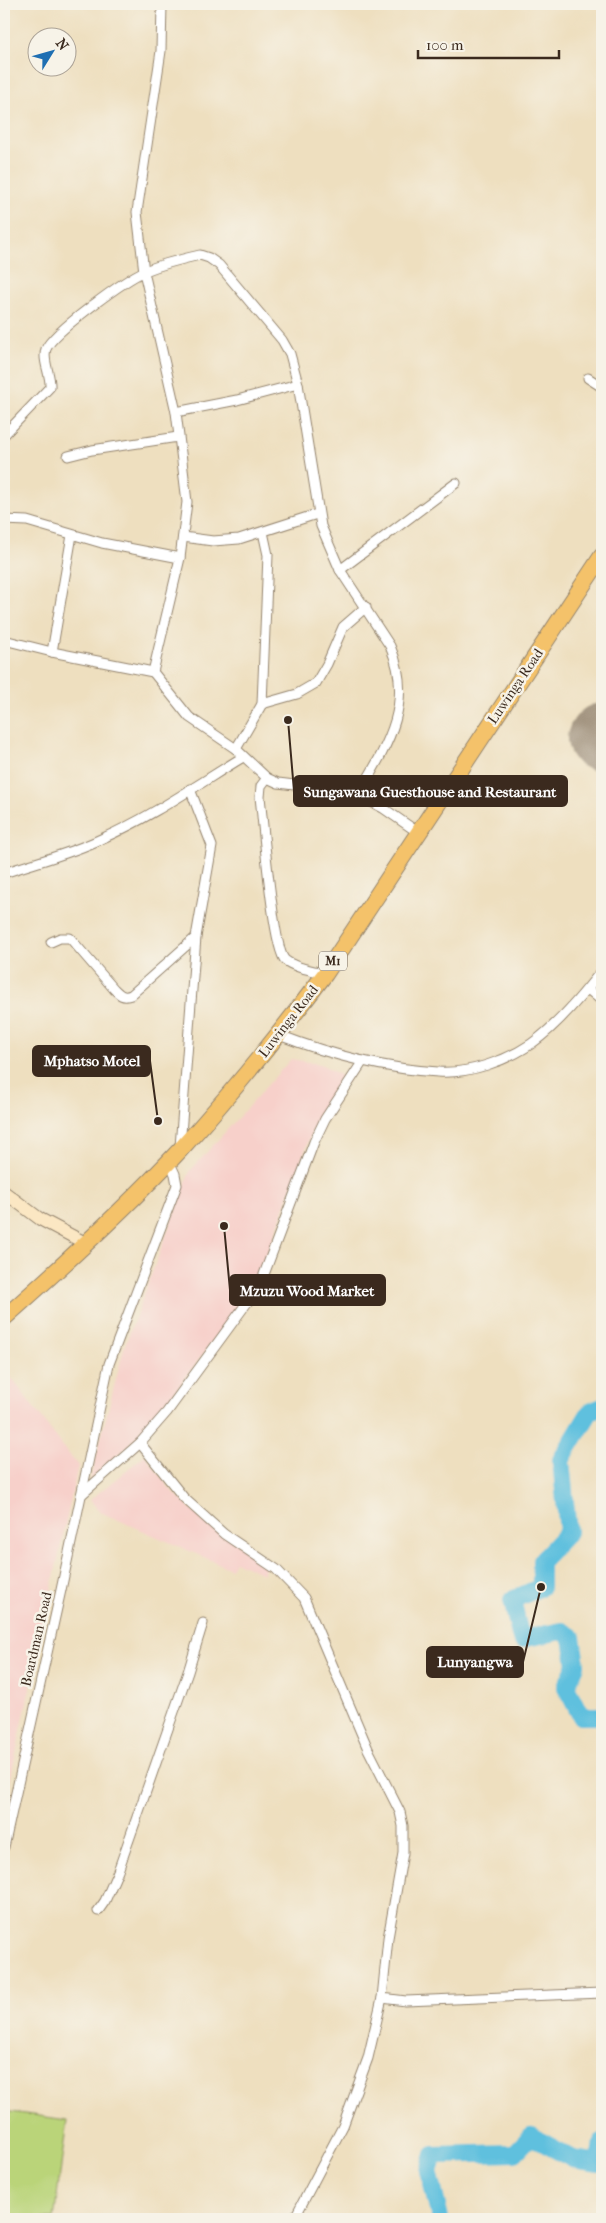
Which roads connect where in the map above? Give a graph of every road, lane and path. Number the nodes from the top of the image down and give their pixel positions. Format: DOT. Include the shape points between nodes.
graph roads {
  1 [pos="162,4"];
  2 [pos="144,272"];
  3 [pos="588,378"];
  4 [pos="298,384"];
  5 [pos="602,387"];
  6 [pos="176,412"];
  7 [pos="4,435"];
  8 [pos="178,438"];
  9 [pos="68,456"];
  10 [pos="456,483"];
  11 [pos="318,514"];
  12 [pos="4,520"];
  13 [pos="263,532"];
  14 [pos="72,535"];
  15 [pos="183,537"];
  16 [pos="602,556"];
  17 [pos="180,558"];
  18 [pos="340,570"];
  19 [pos="366,607"];
  20 [pos="4,640"];
  21 [pos="52,652"];
  22 [pos="153,672"];
  23 [pos="262,704"];
  24 [pos="236,749"];
  25 [pos="243,757"];
  26 [pos="267,778"];
  27 [pos="190,789"];
  28 [pos="358,795"];
  29 [pos="420,833"];
  30 [pos="4,873"];
  31 [pos="196,937"];
  32 [pos="51,942"];
  33 [pos="602,970"];
  34 [pos="325,974"];
  35 [pos="588,989"];
  36 [pos="602,1002"];
  37 [pos="279,1035"];
  38 [pos="363,1061"];
  39 [pos="175,1155"];
  40 [pos="4,1192"];
  41 [pos="87,1244"];
  42 [pos="4,1318"];
  43 [pos="140,1443"];
  44 [pos="81,1495"];
  45 [pos="203,1623"];
  46 [pos="4,1847"];
  47 [pos="98,1911"];
  48 [pos="602,1993"];
  49 [pos="382,1998"];
  50 [pos="294,2219"];
  1 -- 2 [label="street" via="162,50 137,212"];
  2 -- 4 [label="street" via="200,255 220,265 282,340 290,354"];
  2 -- 6 [label="street"];
  2 -- 7 [label="street" via="52,339 45,353 50,387"];
  3 -- 5 [label="street"];
  4 -- 6 [label="street"];
  4 -- 11 [label="street"];
  6 -- 8 [label="street"];
  8 -- 9 [label="street"];
  8 -- 15 [label="street" via="187,502"];
  10 -- 18 [label="street"];
  11 -- 13 [label="street"];
  11 -- 18 [label="street"];
  12 -- 14 [label="street" via="27,521"];
  13 -- 15 [label="street" via="230,540"];
  13 -- 23 [label="street" via="268,555"];
  14 -- 17 [label="street" via="102,544"];
  14 -- 21 [label="street"];
  15 -- 17 [label="street"];
  16 -- 29 [label="highway, Luwinga Road / M1"];
  17 -- 22 [label="street"];
  18 -- 19 [label="street"];
  19 -- 23 [label="street" via="343,626 316,683 297,694"];
  19 -- 28 [label="street" via="396,659 400,694 398,715 388,743"];
  20 -- 21 [label="street"];
  21 -- 22 [label="street"];
  22 -- 24 [label="street" via="189,717"];
  23 -- 24 [label="street"];
  24 -- 25 [label="street"];
  25 -- 26 [label="street"];
  25 -- 27 [label="street"];
  26 -- 28 [label="street" via="278,783"];
  26 -- 34 [label="street" via="261,786 260,797 274,923 281,952 292,964"];
  27 -- 30 [label="street" via="103,839"];
  27 -- 31 [label="street" via="212,846"];
  28 -- 29 [label="street"];
  29 -- 34 [label="highway, Luwinga Road / M1"];
  31 -- 32 [label="street" via="125,997 114,989 70,938"];
  31 -- 39 [label="street"];
  33 -- 35 [label="street"];
  34 -- 37 [label="highway, Luwinga Road / M1"];
  35 -- 36 [label="street"];
  35 -- 38 [label="street" via="531,1044 473,1069 439,1072"];
  37 -- 38 [label="street"];
  37 -- 39 [label="highway, Luwinga Road / M1"];
  38 -- 43 [label="street" via="314,1142 260,1284 167,1412"];
  39 -- 41 [label="highway, Luwinga Road / M1"];
  39 -- 44 [label="street, Boardman Road" via="177,1185 109,1364"];
  40 -- 41 [label="street" via="40,1219"];
  41 -- 42 [label="highway, Luwinga Road / M1"];
  43 -- 44 [label="street"];
  43 -- 49 [label="street" via="184,1498 224,1534 276,1569 304,1598 368,1749 400,1812 403,1853 388,1938"];
  44 -- 46 [label="street, Boardman Road"];
  45 -- 47 [label="street" via="118,1871 106,1901"];
  48 -- 49 [label="street" via="406,2001"];
  49 -- 50 [label="street" via="368,2058 342,2126"];
}
